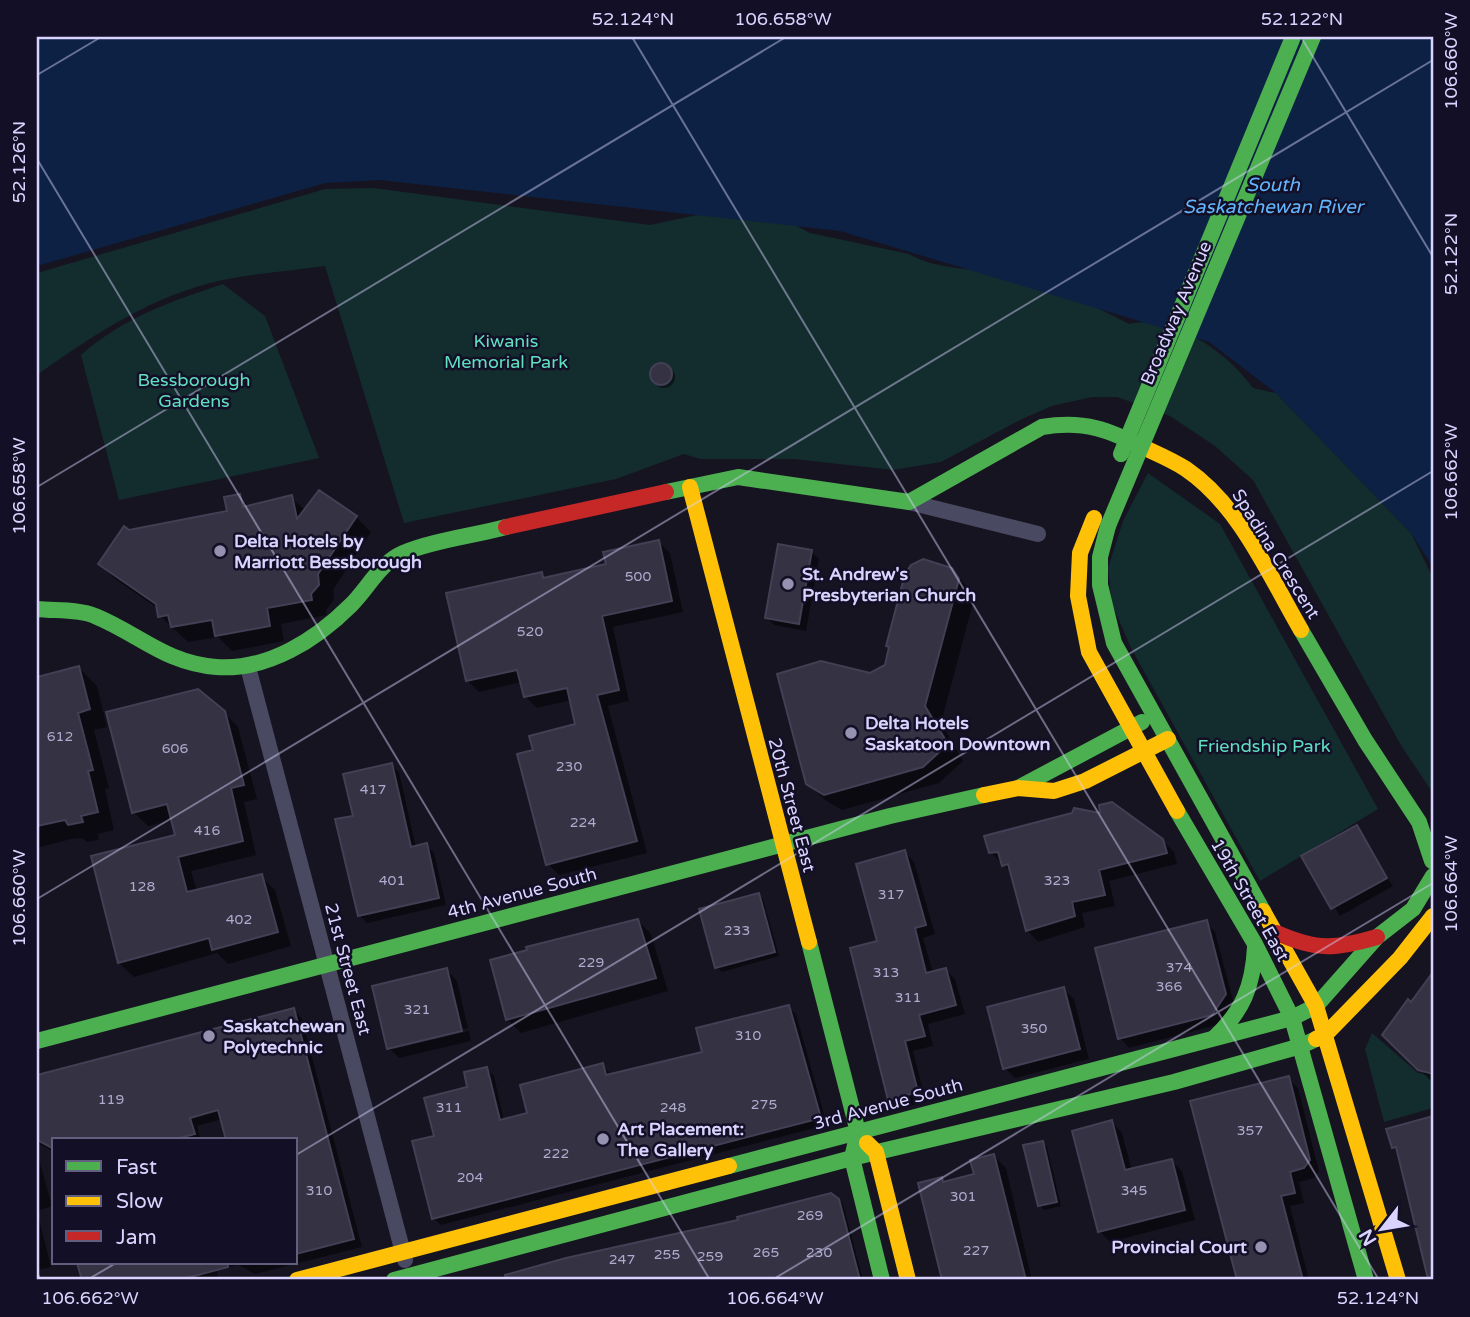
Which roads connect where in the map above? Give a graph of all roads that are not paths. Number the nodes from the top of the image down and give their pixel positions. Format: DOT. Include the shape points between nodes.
graph roads {
  1 [pos="1293,37"];
  2 [pos="1312,37"];
  3 [pos="690,487"];
  4 [pos="909,502"];
  5 [pos="1101,522"];
  6 [pos="1038,534"];
  7 [pos="1080,552"];
  8 [pos="1099,567"];
  9 [pos="37,609"];
  10 [pos="248,667"];
  11 [pos="1155,716"];
  12 [pos="1131,728"];
  13 [pos="1168,739"];
  14 [pos="1144,752"];
  15 [pos="1018,788"];
  16 [pos="1426,825"];
  17 [pos="783,844"];
  18 [pos="1433,867"];
  19 [pos="1433,916"];
  20 [pos="1277,933"];
  21 [pos="1377,937"];
  22 [pos="1255,944"];
  23 [pos="327,964"];
  24 [pos="1316,1006"];
  25 [pos="1292,1018"];
  26 [pos="1326,1034"];
  27 [pos="37,1041"];
  28 [pos="1210,1041"];
  29 [pos="1301,1046"];
  30 [pos="858,1132"];
  31 [pos="876,1153"];
  32 [pos="852,1158"];
  33 [pos="403,1252"];
  34 [pos="405,1279"];
  35 [pos="297,1280"];
  36 [pos="883,1280"];
  37 [pos="908,1280"];
  38 [pos="1366,1280"];
  39 [pos="1398,1280"];
  1 -- 5 [label="main road, Broadway Avenue, bridge"];
  2 -- 5 [label="main road, Broadway Avenue, bridge"];
  3 -- 4 [label="main road" via="738,477"];
  3 -- 10 [label="main road" via="403,553 387,563 318,634"];
  3 -- 17 [label="main road, 20th Street East"];
  4 -- 6 [label="street"];
  4 -- 16 [label="main road, Spadina Crescent" via="1052,424 1108,429 1185,468 1214,492 1248,538 1365,740"];
  5 -- 7 [label="main road, Broadway Avenue"];
  5 -- 8 [label="main road, Broadway Avenue"];
  7 -- 12 [label="main road, 19th Street East" via="1078,596 1089,652"];
  8 -- 11 [label="main road, 19th Street East" via="1105,617 1114,643"];
  9 -- 10 [label="main road" via="93,615 172,659"];
  10 -- 23 [label="street, 21st Street East"];
  11 -- 12 [label="main road, 4th Avenue South"];
  11 -- 13 [label="main road, 19th Street East"];
  12 -- 14 [label="main road, 19th Street East"];
  12 -- 15 [label="main road, 4th Avenue South"];
  13 -- 14 [label="main road, 4th Avenue South"];
  13 -- 20 [label="main road, 19th Street East"];
  14 -- 15 [label="main road, 4th Avenue South" via="1054,791"];
  14 -- 22 [label="main road, 19th Street East"];
  15 -- 17 [label="main road, 4th Avenue South"];
  16 -- 18 [label="main road, Spadina Crescent"];
  17 -- 23 [label="main road, 4th Avenue South"];
  17 -- 30 [label="main road, 20th Street East"];
  18 -- 21 [label="main road, 3rd Avenue South" via="1413,909"];
  19 -- 26 [label="main road" via="1400,958"];
  20 -- 21 [label="main road" via="1326,951"];
  20 -- 24 [label="main road, 19th Street East"];
  21 -- 24 [label="main road, 3rd Avenue South"];
  22 -- 25 [label="main road, 19th Street East"];
  22 -- 28 [label="main road" via="1246,1003 1237,1018"];
  23 -- 27 [label="main road, 4th Avenue South"];
  23 -- 33 [label="street, 21st Street East"];
  24 -- 25 [label="main road, 3rd Avenue South"];
  24 -- 26 [label="main road, 19th Street East"];
  25 -- 28 [label="main road, 3rd Avenue South"];
  25 -- 29 [label="main road, 19th Street East"];
  26 -- 29 [label="main road"];
  26 -- 39 [label="main road, 19th Street East"];
  28 -- 30 [label="main road, 3rd Avenue South"];
  29 -- 31 [label="main road" via="1174,1082"];
  29 -- 38 [label="main road, 19th Street East"];
  30 -- 31 [label="main road, 20th Street East"];
  30 -- 32 [label="main road, 20th Street East"];
  30 -- 33 [label="main road, 3rd Avenue South"];
  31 -- 32 [label="main road"];
  31 -- 37 [label="main road, 20th Street East"];
  32 -- 34 [label="main road"];
  32 -- 36 [label="main road, 20th Street East"];
  33 -- 34 [label="street, 21st Street East"];
  33 -- 35 [label="main road, 3rd Avenue South"];
}
